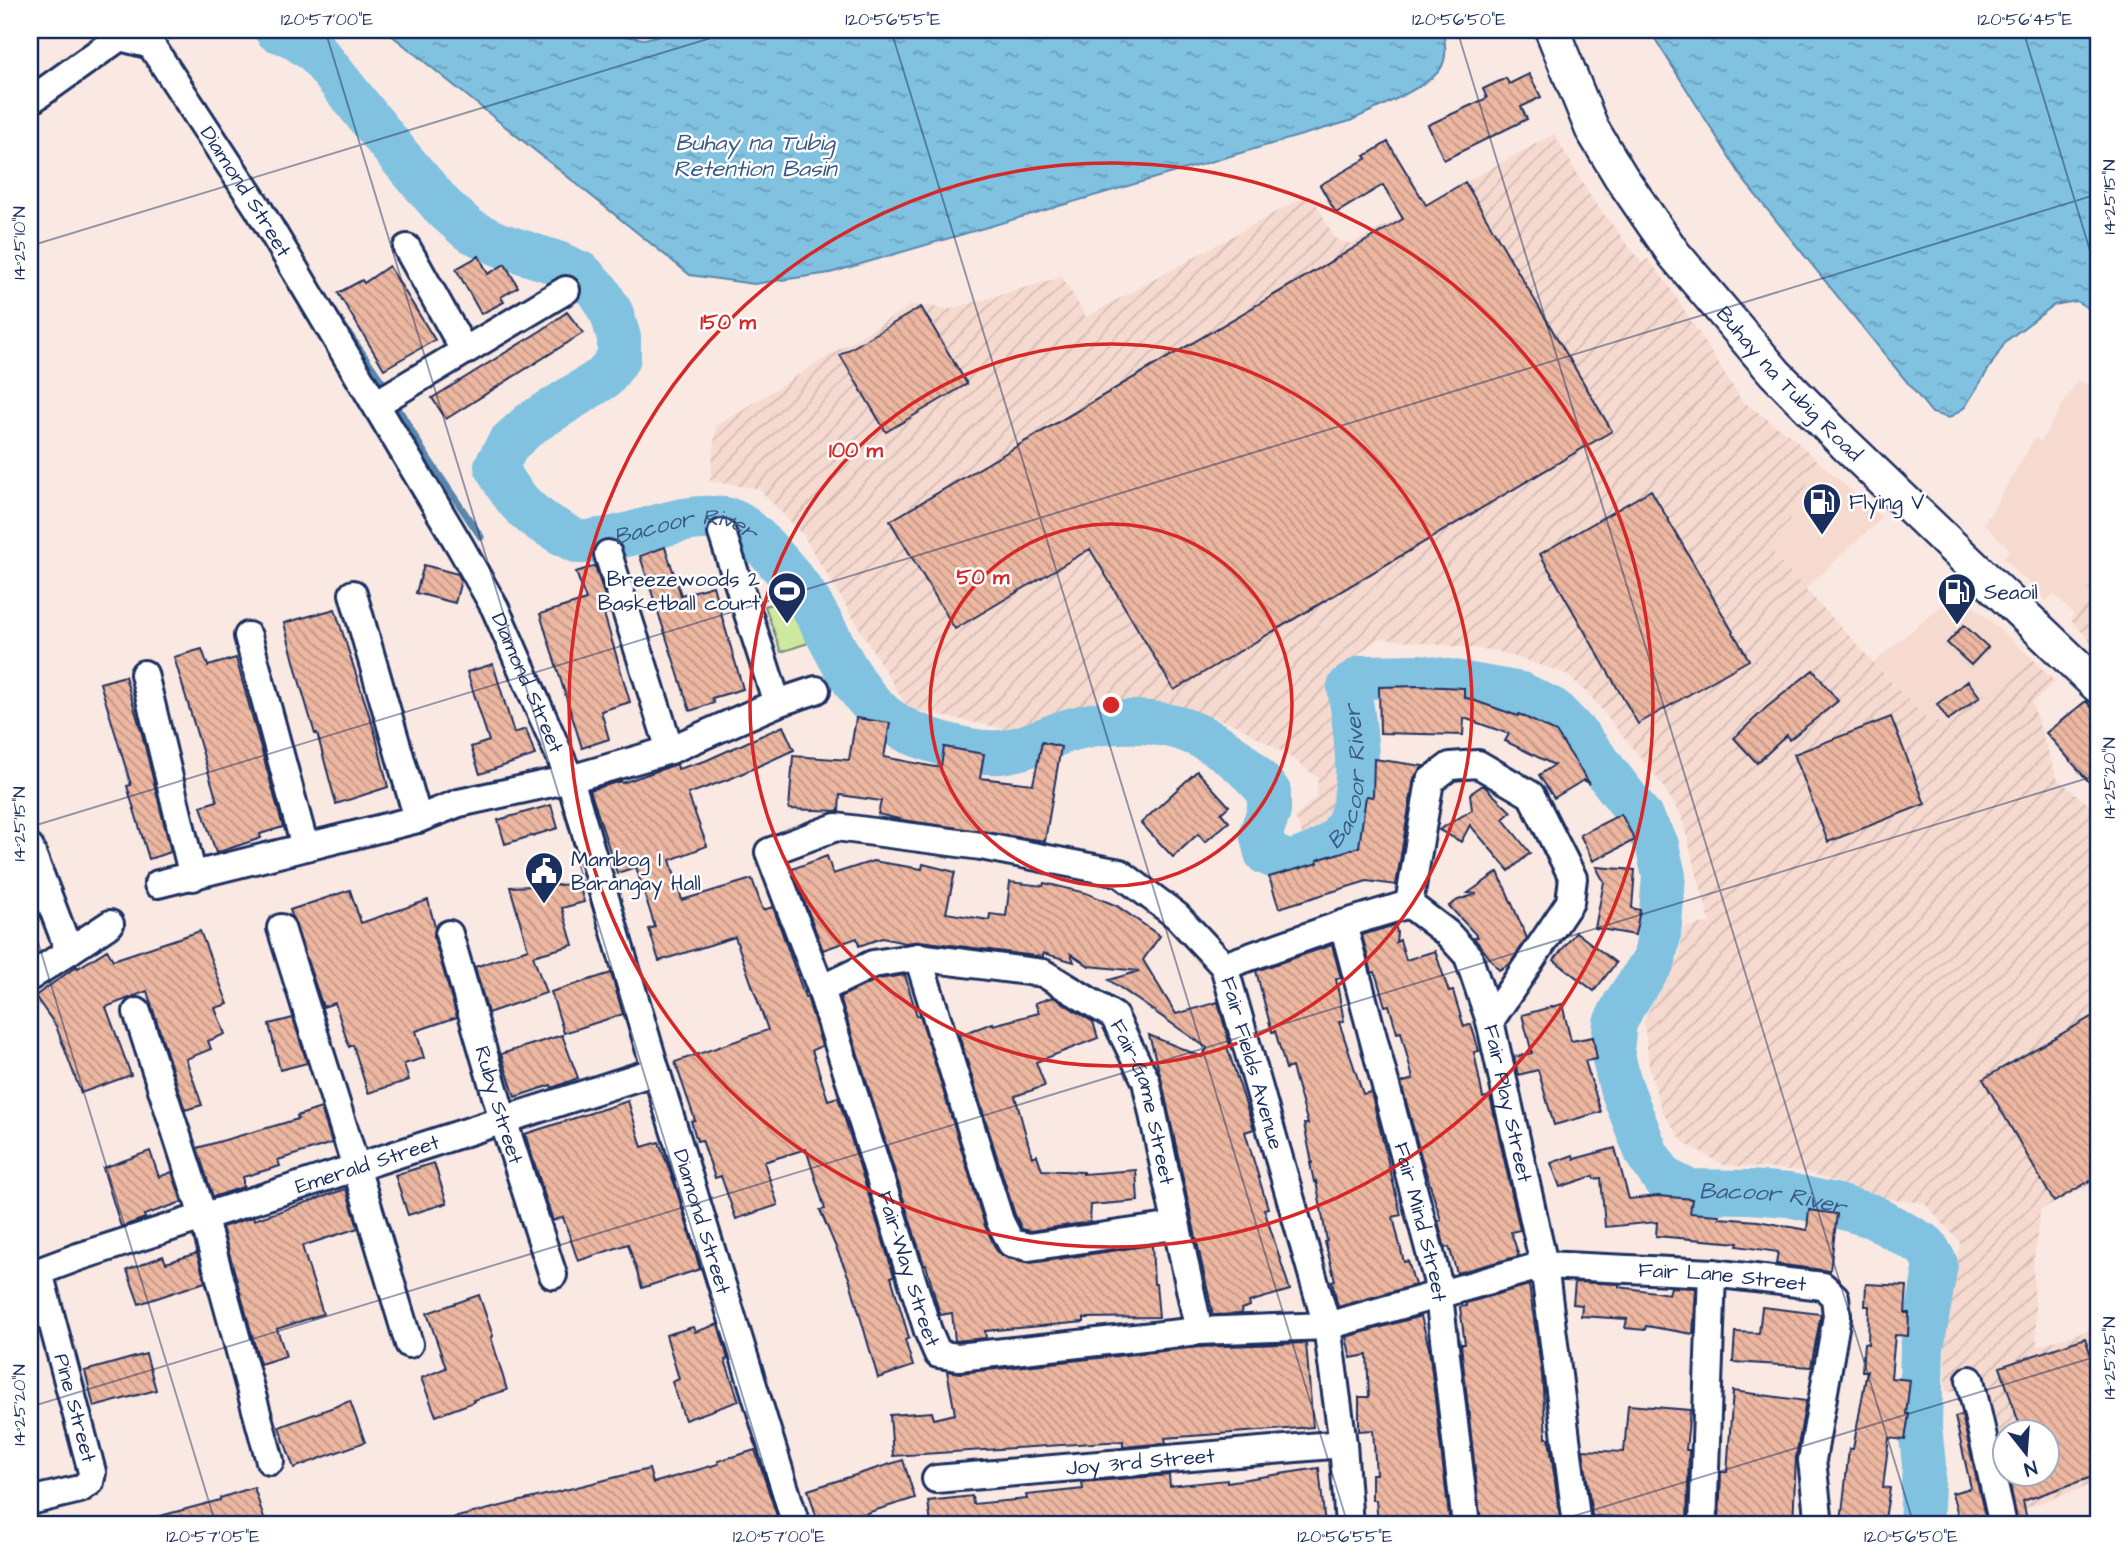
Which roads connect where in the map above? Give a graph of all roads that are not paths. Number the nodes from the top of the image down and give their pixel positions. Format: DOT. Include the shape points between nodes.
graph roads {
  1 [pos="1552,30"];
  2 [pos="30,102"];
  3 [pos="407,248"];
  4 [pos="566,290"];
  5 [pos="464,350"];
  6 [pos="376,404"];
  7 [pos="722,533"];
  8 [pos="608,554"];
  9 [pos="353,594"];
  10 [pos="248,636"];
  11 [pos="144,674"];
  12 [pos="2098,686"];
  13 [pos="816,690"];
  14 [pos="777,703"];
  15 [pos="670,750"];
  16 [pos="570,779"];
  17 [pos="418,818"];
  18 [pos="305,847"];
  19 [pos="30,848"];
  20 [pos="769,852"];
  21 [pos="193,877"];
  22 [pos="158,884"];
  23 [pos="1409,904"];
  24 [pos="110,924"];
  25 [pos="1343,924"];
  26 [pos="281,928"];
  27 [pos="449,934"];
  28 [pos="69,951"];
  29 [pos="918,957"];
  30 [pos="1224,966"];
  31 [pos="30,977"];
  32 [pos="821,989"];
  33 [pos="137,1012"];
  34 [pos="1490,1021"];
  35 [pos="656,1071"];
  36 [pos="503,1120"];
  37 [pos="356,1167"];
  38 [pos="203,1216"];
  39 [pos="1175,1226"];
  40 [pos="1544,1265"];
  41 [pos="34,1273"];
  42 [pos="1712,1273"];
  43 [pos="553,1275"];
  44 [pos="1440,1293"];
  45 [pos="1327,1326"];
  46 [pos="1199,1331"];
  47 [pos="409,1344"];
  48 [pos="1970,1380"];
  49 [pos="1343,1444"];
  50 [pos="270,1461"];
  51 [pos="936,1479"];
  52 [pos="30,1501"];
  53 [pos="796,1525"];
  54 [pos="1349,1525"];
  55 [pos="1466,1525"];
  56 [pos="1577,1525"];
  57 [pos="1703,1525"];
  58 [pos="1819,1525"];
  59 [pos="2003,1525"];
  1 -- 12 [label="main road, Buhay na Tubig Road" via="1592,129 1674,254 1775,373"];
  2 -- 6 [label="street, Diamond Street" via="120,37 150,45 258,208"];
  3 -- 5 [label="street"];
  4 -- 5 [label="street"];
  5 -- 6 [label="street"];
  6 -- 16 [label="street, Diamond Street" via="495,608"];
  7 -- 14 [label="street"];
  8 -- 15 [label="street"];
  9 -- 17 [label="street"];
  10 -- 18 [label="street"];
  11 -- 21 [label="street"];
  13 -- 14 [label="street"];
  14 -- 15 [label="street"];
  15 -- 16 [label="street"];
  16 -- 17 [label="street" via="459,803"];
  16 -- 35 [label="street, Diamond Street"];
  17 -- 18 [label="street"];
  18 -- 21 [label="street"];
  19 -- 28 [label="street"];
  20 -- 30 [label="street, Fair Fields Avenue" via="836,827 981,846 1120,873 1177,916"];
  20 -- 32 [label="street, Fair-Way Street"];
  21 -- 22 [label="street"];
  23 -- 25 [label="street"];
  23 -- 34 [label="street, Fair Play Street" via="1468,956"];
  23 -- 34 [label="street" via="1430,782 1450,766 1478,764 1531,794 1573,878 1570,902"];
  24 -- 28 [label="street"];
  25 -- 30 [label="street"];
  25 -- 44 [label="street, Fair Mind Street"];
  26 -- 37 [label="street"];
  27 -- 36 [label="street, Ruby Street"];
  28 -- 31 [label="street"];
  29 -- 32 [label="street, Fair-Game Street" via="873,964"];
  29 -- 39 [label="street, Fair-Game Street" via="1043,973 1114,1016 1146,1082"];
  29 -- 39 [label="street" via="1000,1221 1011,1243 1029,1247"];
  30 -- 45 [label="street, Fair Fields Avenue"];
  32 -- 46 [label="street, Fair-Way Street" via="938,1354 958,1357"];
  33 -- 38 [label="street"];
  34 -- 40 [label="street, Fair Play Street"];
  35 -- 36 [label="street, Emerald Street"];
  35 -- 53 [label="street, Diamond Street"];
  36 -- 37 [label="street, Emerald Street"];
  36 -- 43 [label="street, Ruby Street"];
  37 -- 38 [label="street, Emerald Street"];
  37 -- 47 [label="street"];
  38 -- 41 [label="street, Emerald Street"];
  38 -- 50 [label="street"];
  39 -- 46 [label="street, Fair-Game Street"];
  40 -- 42 [label="street, Fair Lane Street"];
  40 -- 44 [label="street, Fair Lane Street"];
  40 -- 56 [label="street, Fair Play Street"];
  41 -- 52 [label="street, Pine Street" via="92,1472 90,1482 80,1489"];
  42 -- 57 [label="street"];
  42 -- 58 [label="street, Fair Lane Street" via="1823,1286 1835,1297 1837,1316 1812,1460"];
  44 -- 45 [label="street, Fair-Way Street"];
  44 -- 55 [label="street, Fair Mind Street"];
  45 -- 46 [label="street, Fair-Way Street"];
  45 -- 49 [label="street, Fair Fields Avenue"];
  48 -- 59 [label="street"];
  49 -- 51 [label="street, Joy 3rd Street"];
  49 -- 54 [label="street, Fair Fields Avenue"];
}
